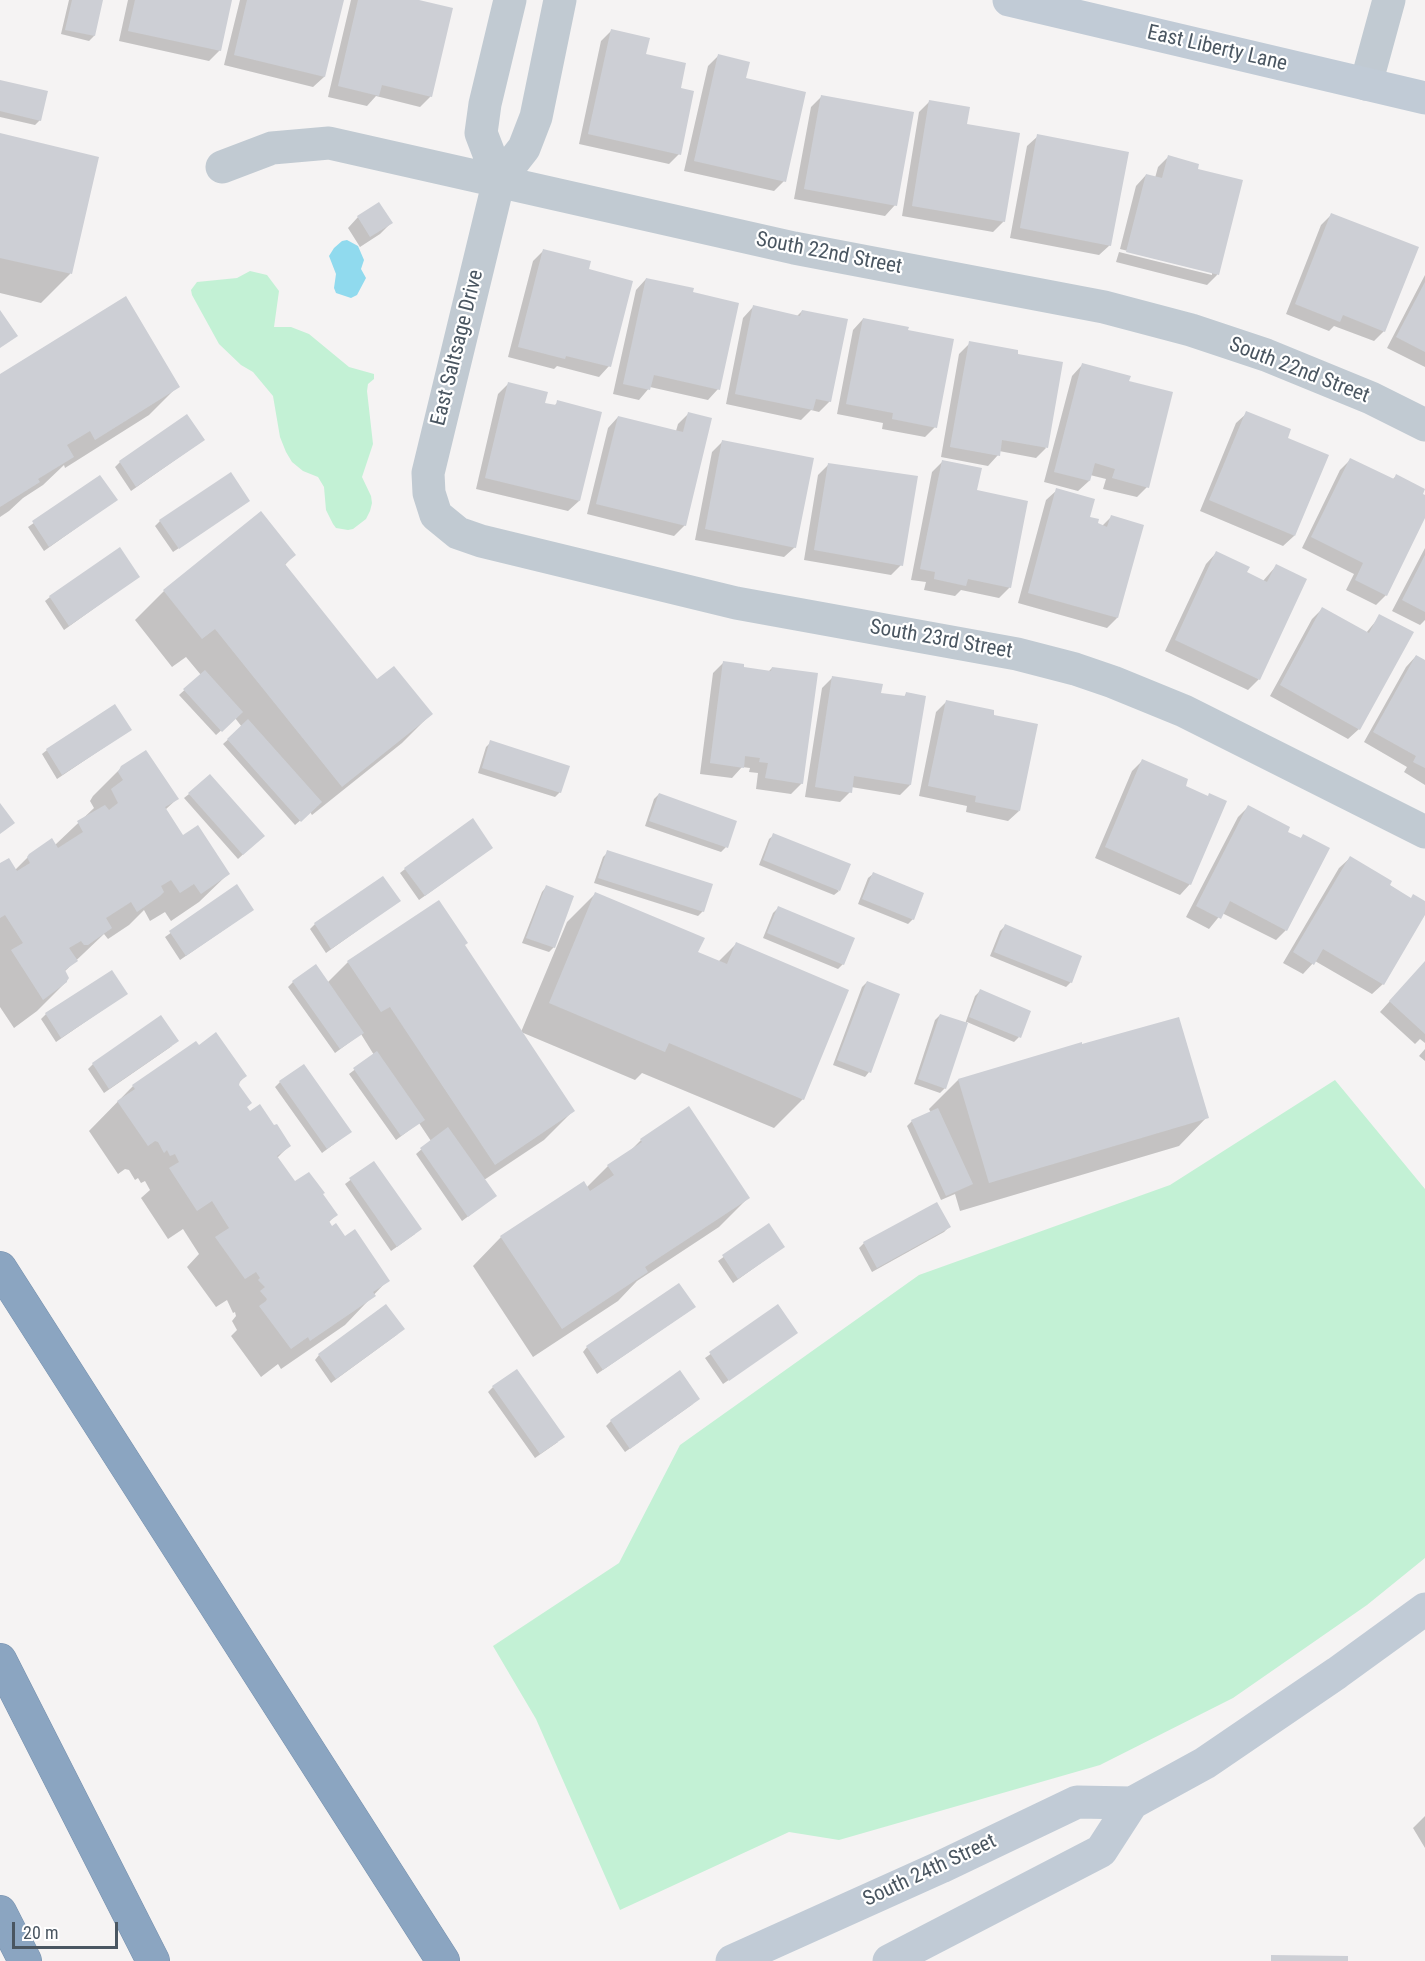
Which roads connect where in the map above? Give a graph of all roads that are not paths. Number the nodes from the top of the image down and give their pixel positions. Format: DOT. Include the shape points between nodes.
graph roads {
  1 [pos="510,0"];
  2 [pos="560,0"];
  3 [pos="1009,0"];
  4 [pos="1388,4"];
  5 [pos="497,57"];
  6 [pos="547,68"];
  7 [pos="1366,84"];
  8 [pos="1425,98"];
  9 [pos="222,167"];
  10 [pos="500,180"];
  11 [pos="1425,425"];
  12 [pos="436,516"];
  13 [pos="1425,831"];
  14 [pos="0,1268"];
  15 [pos="1425,1609"];
  16 [pos="0,1660"];
  17 [pos="1132,1803"];
  18 [pos="0,1912"];
  19 [pos="25,1961"];
  20 [pos="153,1961"];
  21 [pos="443,1961"];
  22 [pos="732,1961"];
  23 [pos="889,1961"];
  1 -- 5 [label="street"];
  2 -- 6 [label="street, East Saltsage Drive"];
  3 -- 7 [label="street, East Liberty Lane"];
  4 -- 7 [label="street"];
  5 -- 6 [label="street"];
  5 -- 10 [label="street" via="481,133"];
  6 -- 10 [label="street, East Saltsage Drive" via="524,148"];
  7 -- 8 [label="street, East Liberty Lane"];
  9 -- 10 [label="street, South 22nd Street" via="272,148 329,142"];
  10 -- 11 [label="street, South 22nd Street" via="794,249 1104,307 1191,330 1266,355"];
  10 -- 12 [label="street, East Saltsage Drive" via="428,474"];
  12 -- 13 [label="street, South 23rd Street" via="458,533 481,540 736,603 1017,654 1075,669 1184,711"];
  14 -- 21 [label="highway"];
  15 -- 17 [label="street, South 24th Street" via="1206,1763"];
  16 -- 20 [label="highway"];
  17 -- 22 [label="street, South 24th Street" via="1077,1802"];
  17 -- 23 [label="street, South 24th Street" via="1101,1851"];
  18 -- 19 [label="highway"];
}
